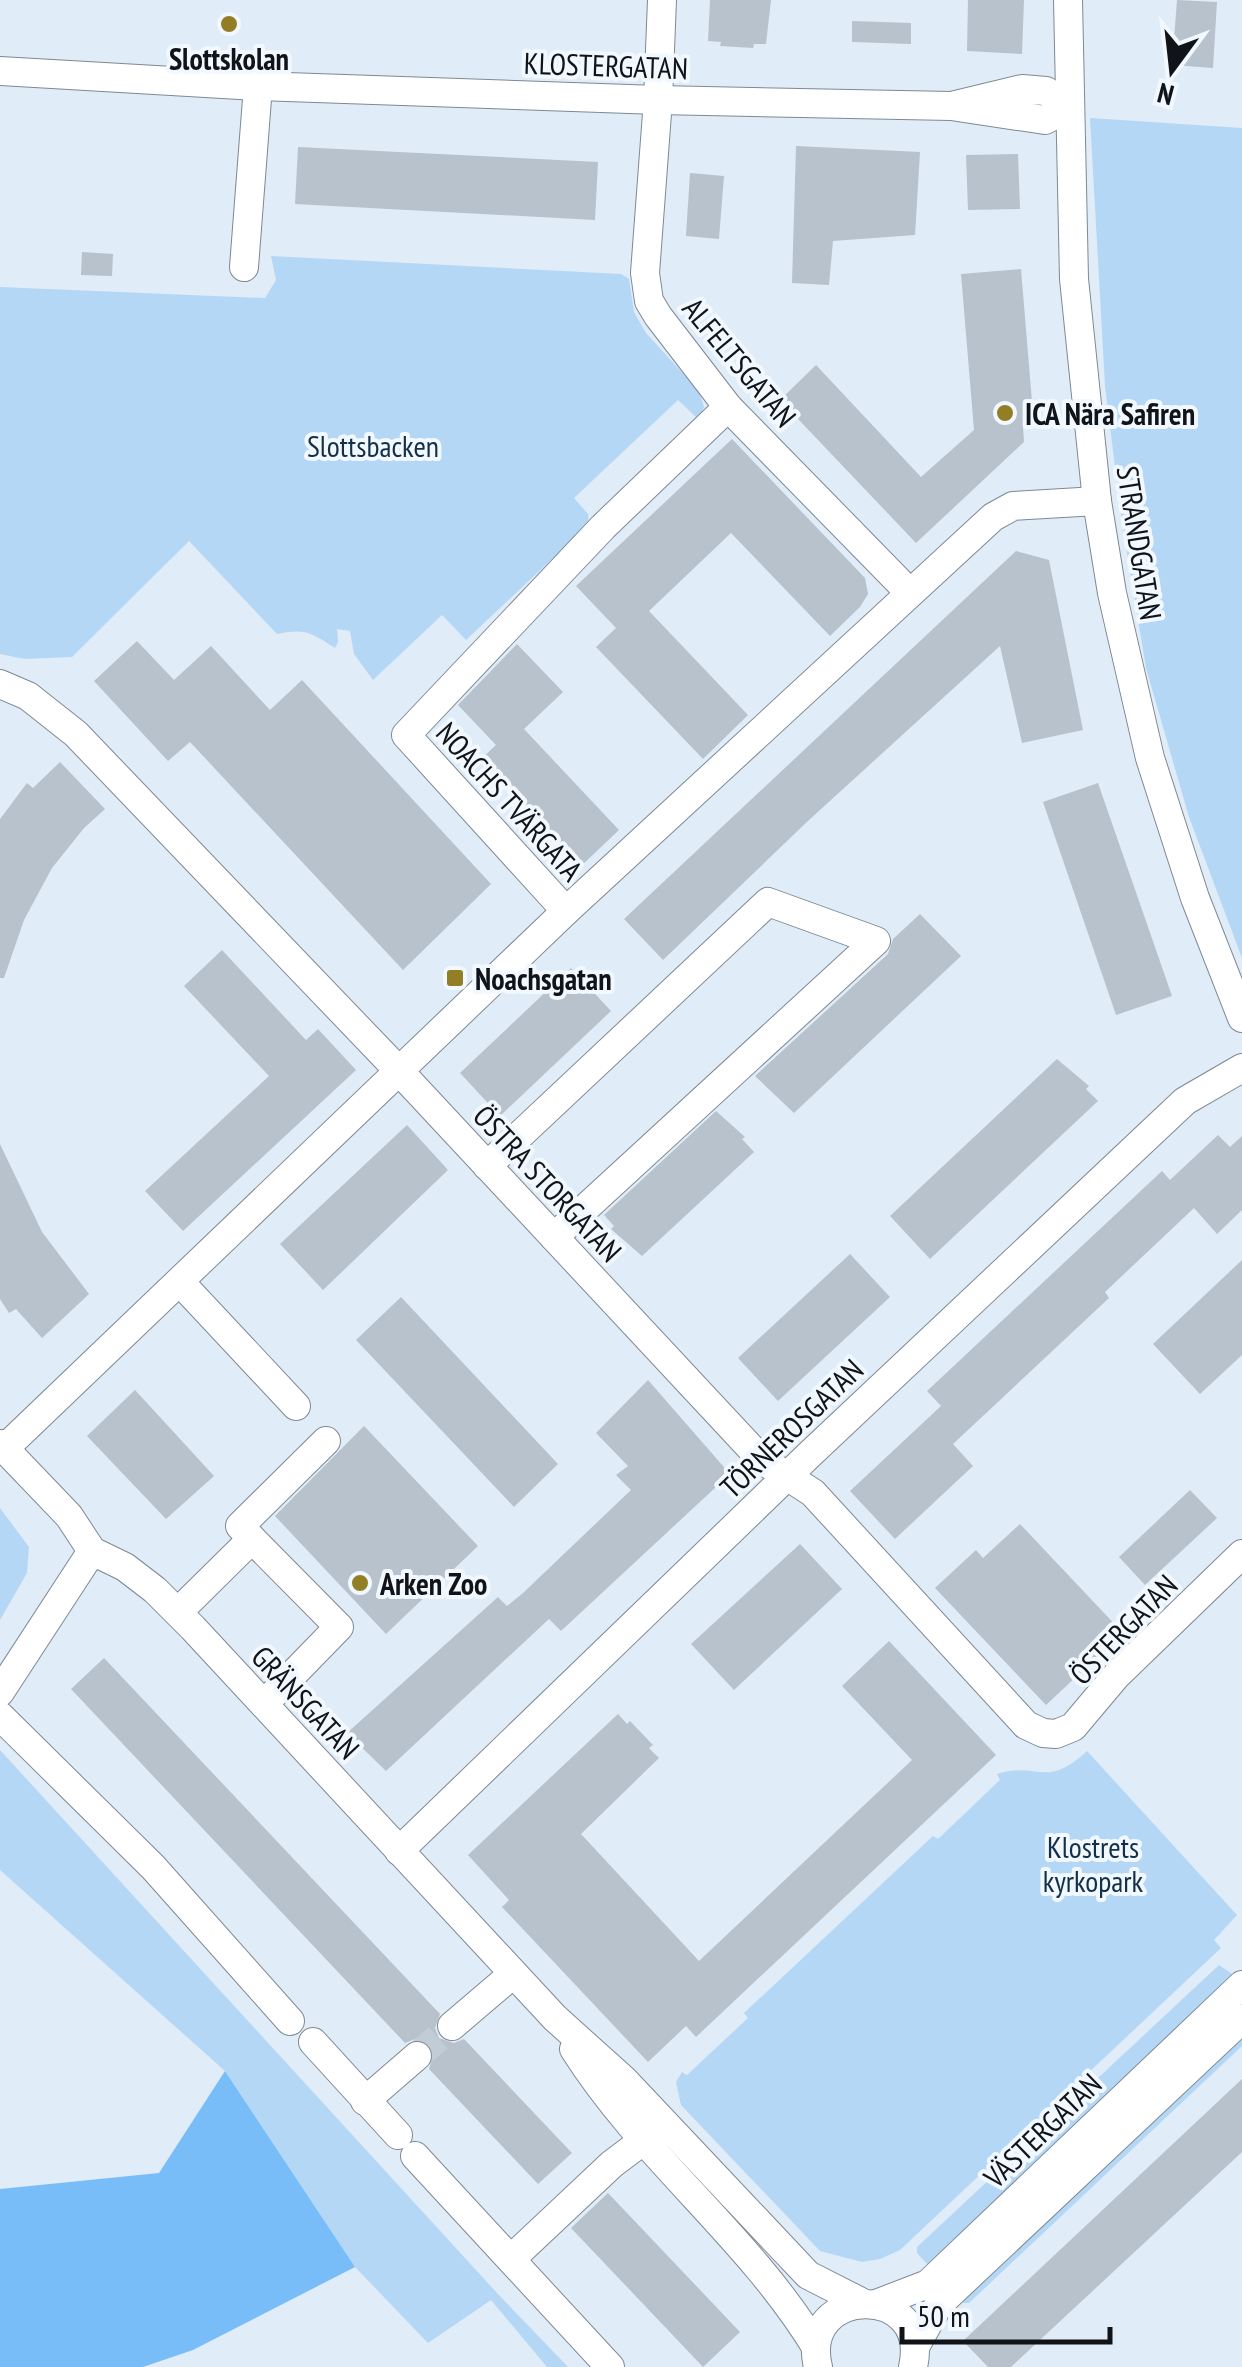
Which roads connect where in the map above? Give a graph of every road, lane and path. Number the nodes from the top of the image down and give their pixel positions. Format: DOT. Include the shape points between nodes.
graph roads {
  1 [pos="662,0"];
  2 [pos="1068,0"];
  3 [pos="0,71"];
  4 [pos="258,86"];
  5 [pos="658,100"];
  6 [pos="1070,107"];
  7 [pos="244,267"];
  8 [pos="728,406"];
  9 [pos="1097,500"];
  10 [pos="910,593"];
  11 [pos="0,684"];
  12 [pos="566,911"];
  13 [pos="1242,1018"];
  14 [pos="1242,1068"];
  15 [pos="400,1072"];
  16 [pos="488,1166"];
  17 [pos="554,1237"];
  18 [pos="180,1282"];
  19 [pos="296,1406"];
  20 [pos="326,1441"];
  21 [pos="2,1446"];
  22 [pos="786,1478"];
  23 [pos="252,1539"];
  24 [pos="92,1551"];
  25 [pos="1242,1554"];
  26 [pos="178,1612"];
  27 [pos="0,1692"];
  28 [pos="264,1704"];
  29 [pos="0,1716"];
  30 [pos="1043,1733"];
  31 [pos="398,1851"];
  32 [pos="513,1974"];
  33 [pos="1242,1985"];
  34 [pos="554,2018"];
  35 [pos="1242,2019"];
  36 [pos="290,2021"];
  37 [pos="452,2026"];
  38 [pos="313,2042"];
  39 [pos="417,2056"];
  40 [pos="364,2101"];
  41 [pos="644,2140"];
  42 [pos="510,2259"];
  43 [pos="869,2304"];
  44 [pos="915,2360"];
  45 [pos="816,2361"];
  46 [pos="610,2367"];
  1 -- 5 [label="street, ALFELTSGATAN"];
  2 -- 6 [label="street, STRANDGATAN"];
  3 -- 4 [label="street, KLOSTERGATAN"];
  4 -- 5 [label="street, KLOSTERGATAN"];
  4 -- 7 [label="street"];
  5 -- 6 [label="street, KLOSTERGATAN" via="951,106 1022,89 1046,91"];
  5 -- 8 [label="street, ALFELTSGATAN" via="645,273 649,300"];
  6 -- 9 [label="street, STRANDGATAN" via="1074,279"];
  8 -- 10 [label="street, ALFELTSGATAN"];
  8 -- 12 [label="street, NOACHS TVÄRGATA" via="406,735"];
  9 -- 10 [label="street" via="1013,506"];
  9 -- 13 [label="street, STRANDGATAN" via="1150,758"];
  10 -- 12 [label="street"];
  11 -- 15 [label="street, ÖSTRA STORGATAN" via="28,696 76,734"];
  12 -- 15 [label="street"];
  14 -- 22 [label="street, TÖRNEROSGATAN" via="1185,1102"];
  15 -- 16 [label="street, ÖSTRA STORGATAN"];
  15 -- 18 [label="street"];
  16 -- 17 [label="street, ÖSTRA STORGATAN"];
  16 -- 17 [label="street" via="768,902 876,941"];
  17 -- 22 [label="street, ÖSTRA STORGATAN"];
  18 -- 19 [label="street"];
  18 -- 21 [label="street"];
  20 -- 23 [label="street" via="240,1526"];
  21 -- 24 [label="street, GRÄNSGATAN"];
  22 -- 30 [label="street, ÖSTRA STORGATAN" via="813,1493 1026,1725"];
  22 -- 31 [label="street, TÖRNEROSGATAN"];
  23 -- 26 [label="street"];
  23 -- 28 [label="street" via="339,1628"];
  24 -- 26 [label="street, GRÄNSGATAN" via="125,1567"];
  24 -- 27 [label="street"];
  25 -- 30 [label="street, ÖSTERGATAN" via="1116,1676 1083,1718 1056,1734"];
  26 -- 28 [label="street, GRÄNSGATAN"];
  28 -- 31 [label="street, GRÄNSGATAN"];
  29 -- 36 [label="street" via="154,1866"];
  31 -- 32 [label="street, GRÄNSGATAN"];
  32 -- 34 [label="street, GRÄNSGATAN"];
  32 -- 37 [label="street"];
  33 -- 43 [label="street, VÄSTERGATAN" via="928,2284"];
  34 -- 41 [label="street, GRÄNSGATAN" via="603,2095"];
  34 -- 43 [label="street, GRÄNSGATAN" via="625,2082 808,2275"];
  35 -- 44 [label="street, VÄSTERGATAN" via="939,2304"];
  38 -- 40 [label="street"];
  39 -- 40 [label="street"];
  40 -- 42 [label="street"];
  41 -- 42 [label="street"];
  41 -- 45 [label="street, GRÄNSGATAN" via="782,2293"];
  42 -- 46 [label="street"];
  43 -- 44 [label="street, GRÄNSGATAN" via="902,2318"];
  43 -- 45 [label="street, VÄSTERGATAN" via="836,2313 820,2333"];
}
